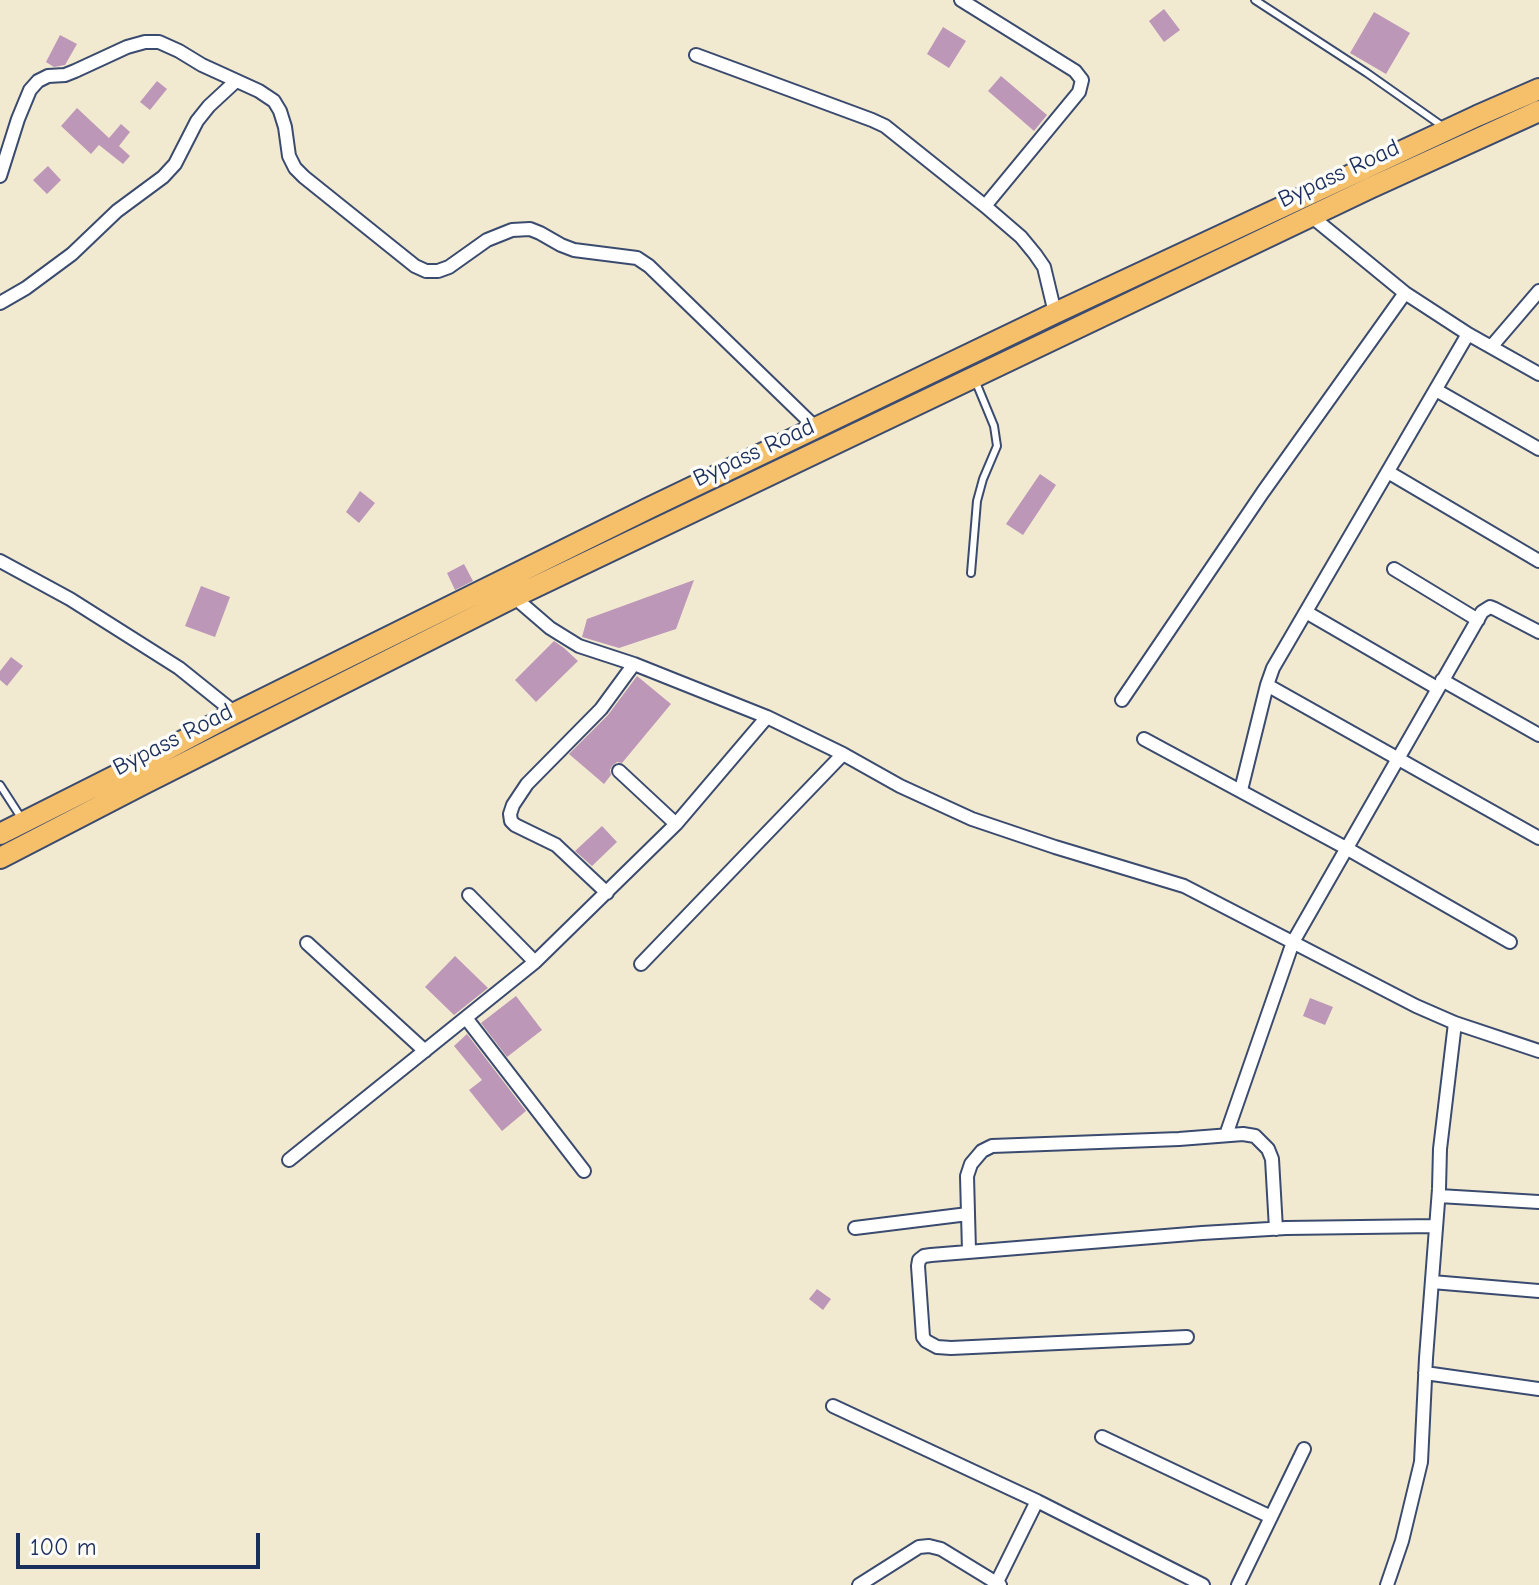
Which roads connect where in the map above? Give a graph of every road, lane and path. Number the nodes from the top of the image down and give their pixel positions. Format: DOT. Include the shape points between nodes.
graph roads {
  1 [pos="961,0"];
  2 [pos="1255,0"];
  3 [pos="696,55"];
  4 [pos="236,81"];
  5 [pos="1539,89"];
  6 [pos="1539,111"];
  7 [pos="1447,130"];
  8 [pos="0,176"];
  9 [pos="985,206"];
  10 [pos="1311,216"];
  11 [pos="1539,291"];
  12 [pos="1405,293"];
  13 [pos="0,303"];
  14 [pos="1055,313"];
  15 [pos="1468,334"];
  16 [pos="1491,347"];
  17 [pos="1539,374"];
  18 [pos="974,377"];
  19 [pos="1436,390"];
  20 [pos="816,428"];
  21 [pos="1539,449"];
  22 [pos="1388,472"];
  23 [pos="0,561"];
  24 [pos="1539,561"];
  25 [pos="1394,569"];
  26 [pos="971,573"];
  27 [pos="514,597"];
  28 [pos="1306,612"];
  29 [pos="1478,620"];
  30 [pos="1539,632"];
  31 [pos="634,664"];
  32 [pos="1440,684"];
  33 [pos="1267,685"];
  34 [pos="1122,700"];
  35 [pos="235,713"];
  36 [pos="767,717"];
  37 [pos="1539,735"];
  38 [pos="1144,739"];
  39 [pos="843,754"];
  40 [pos="1398,757"];
  41 [pos="619,771"];
  42 [pos="0,785"];
  43 [pos="1241,790"];
  44 [pos="24,822"];
  45 [pos="676,824"];
  46 [pos="0,834"];
  47 [pos="1539,838"];
  48 [pos="1346,848"];
  49 [pos="0,858"];
  50 [pos="607,893"];
  51 [pos="469,895"];
  52 [pos="1293,942"];
  53 [pos="1510,942"];
  54 [pos="307,943"];
  55 [pos="535,962"];
  56 [pos="641,964"];
  57 [pos="466,1018"];
  58 [pos="1455,1023"];
  59 [pos="425,1051"];
  60 [pos="1539,1051"];
  61 [pos="1226,1135"];
  62 [pos="289,1160"];
  63 [pos="584,1171"];
  64 [pos="1439,1196"];
  65 [pos="1539,1202"];
  66 [pos="968,1214"];
  67 [pos="1436,1226"];
  68 [pos="855,1228"];
  69 [pos="1276,1229"];
  70 [pos="969,1251"];
  71 [pos="1432,1282"];
  72 [pos="1539,1291"];
  73 [pos="1187,1337"];
  74 [pos="1425,1373"];
  75 [pos="1539,1389"];
  76 [pos="833,1406"];
  77 [pos="1102,1437"];
  78 [pos="1304,1449"];
  79 [pos="1037,1501"];
  80 [pos="1271,1517"];
  81 [pos="998,1584"];
  82 [pos="859,1585"];
  83 [pos="1203,1585"];
  84 [pos="1238,1585"];
  85 [pos="1387,1585"];
  1 -- 9 [label="street" via="1082,80 1079,92"];
  2 -- 7 [label="lane"];
  3 -- 9 [label="street" via="885,126"];
  4 -- 8 [label="street" via="159,42 127,47 65,75 48,76 30,90"];
  4 -- 13 [label="street" via="197,121 163,177 72,254"];
  4 -- 20 [label="street" via="274,101 295,168 415,266 438,271 487,240 530,229 574,250 637,258"];
  5 -- 7 [label="main road, Bypass Road"];
  6 -- 10 [label="main road, Bypass Road"];
  7 -- 14 [label="main road, Bypass Road"];
  9 -- 14 [label="street" via="1035,254"];
  10 -- 12 [label="street"];
  10 -- 18 [label="main road, Bypass Road"];
  11 -- 16 [label="street"];
  12 -- 15 [label="street"];
  12 -- 34 [label="street"];
  14 -- 20 [label="main road, Bypass Road"];
  15 -- 16 [label="street"];
  15 -- 19 [label="street"];
  16 -- 17 [label="street"];
  18 -- 26 [label="lane" via="997,446 977,501"];
  18 -- 27 [label="main road, Bypass Road"];
  19 -- 21 [label="street"];
  19 -- 22 [label="street"];
  20 -- 35 [label="main road, Bypass Road"];
  22 -- 24 [label="street"];
  22 -- 28 [label="street"];
  23 -- 35 [label="street" via="179,668"];
  25 -- 29 [label="street"];
  27 -- 31 [label="street" via="579,646"];
  27 -- 49 [label="main road, Bypass Road"];
  28 -- 32 [label="street"];
  28 -- 33 [label="street"];
  29 -- 30 [label="street" via="1490,607"];
  29 -- 32 [label="street"];
  31 -- 36 [label="street"];
  31 -- 50 [label="street" via="601,709 527,784 510,814 515,825 556,845"];
  32 -- 37 [label="street"];
  32 -- 40 [label="street"];
  33 -- 40 [label="street"];
  33 -- 43 [label="street"];
  35 -- 44 [label="main road, Bypass Road"];
  36 -- 39 [label="street"];
  36 -- 45 [label="street"];
  38 -- 43 [label="street"];
  39 -- 52 [label="street" via="972,819 1184,886"];
  39 -- 56 [label="street"];
  40 -- 47 [label="street"];
  40 -- 48 [label="street"];
  41 -- 45 [label="street"];
  42 -- 44 [label="lane"];
  43 -- 48 [label="street"];
  44 -- 46 [label="main road, Bypass Road"];
  45 -- 50 [label="street"];
  48 -- 52 [label="street"];
  48 -- 53 [label="street"];
  50 -- 55 [label="street"];
  51 -- 55 [label="street"];
  52 -- 58 [label="street"];
  52 -- 61 [label="street"];
  54 -- 59 [label="street"];
  55 -- 57 [label="street"];
  57 -- 59 [label="street"];
  57 -- 63 [label="street"];
  58 -- 60 [label="street"];
  58 -- 64 [label="street"];
  59 -- 62 [label="street"];
  61 -- 66 [label="street" via="992,1146 971,1164"];
  61 -- 69 [label="street" via="1255,1136 1268,1149"];
  64 -- 65 [label="street"];
  64 -- 67 [label="street"];
  66 -- 68 [label="street"];
  66 -- 70 [label="street"];
  67 -- 69 [label="street"];
  67 -- 71 [label="street"];
  69 -- 70 [label="street"];
  70 -- 73 [label="street" via="919,1260 923,1337 932,1345"];
  71 -- 72 [label="street"];
  71 -- 74 [label="street"];
  74 -- 75 [label="street"];
  74 -- 85 [label="street" via="1421,1462"];
  76 -- 79 [label="street"];
  77 -- 80 [label="street"];
  78 -- 80 [label="street"];
  79 -- 81 [label="street"];
  79 -- 83 [label="street"];
  80 -- 84 [label="street"];
  81 -- 82 [label="street" via="929,1546"];
}
